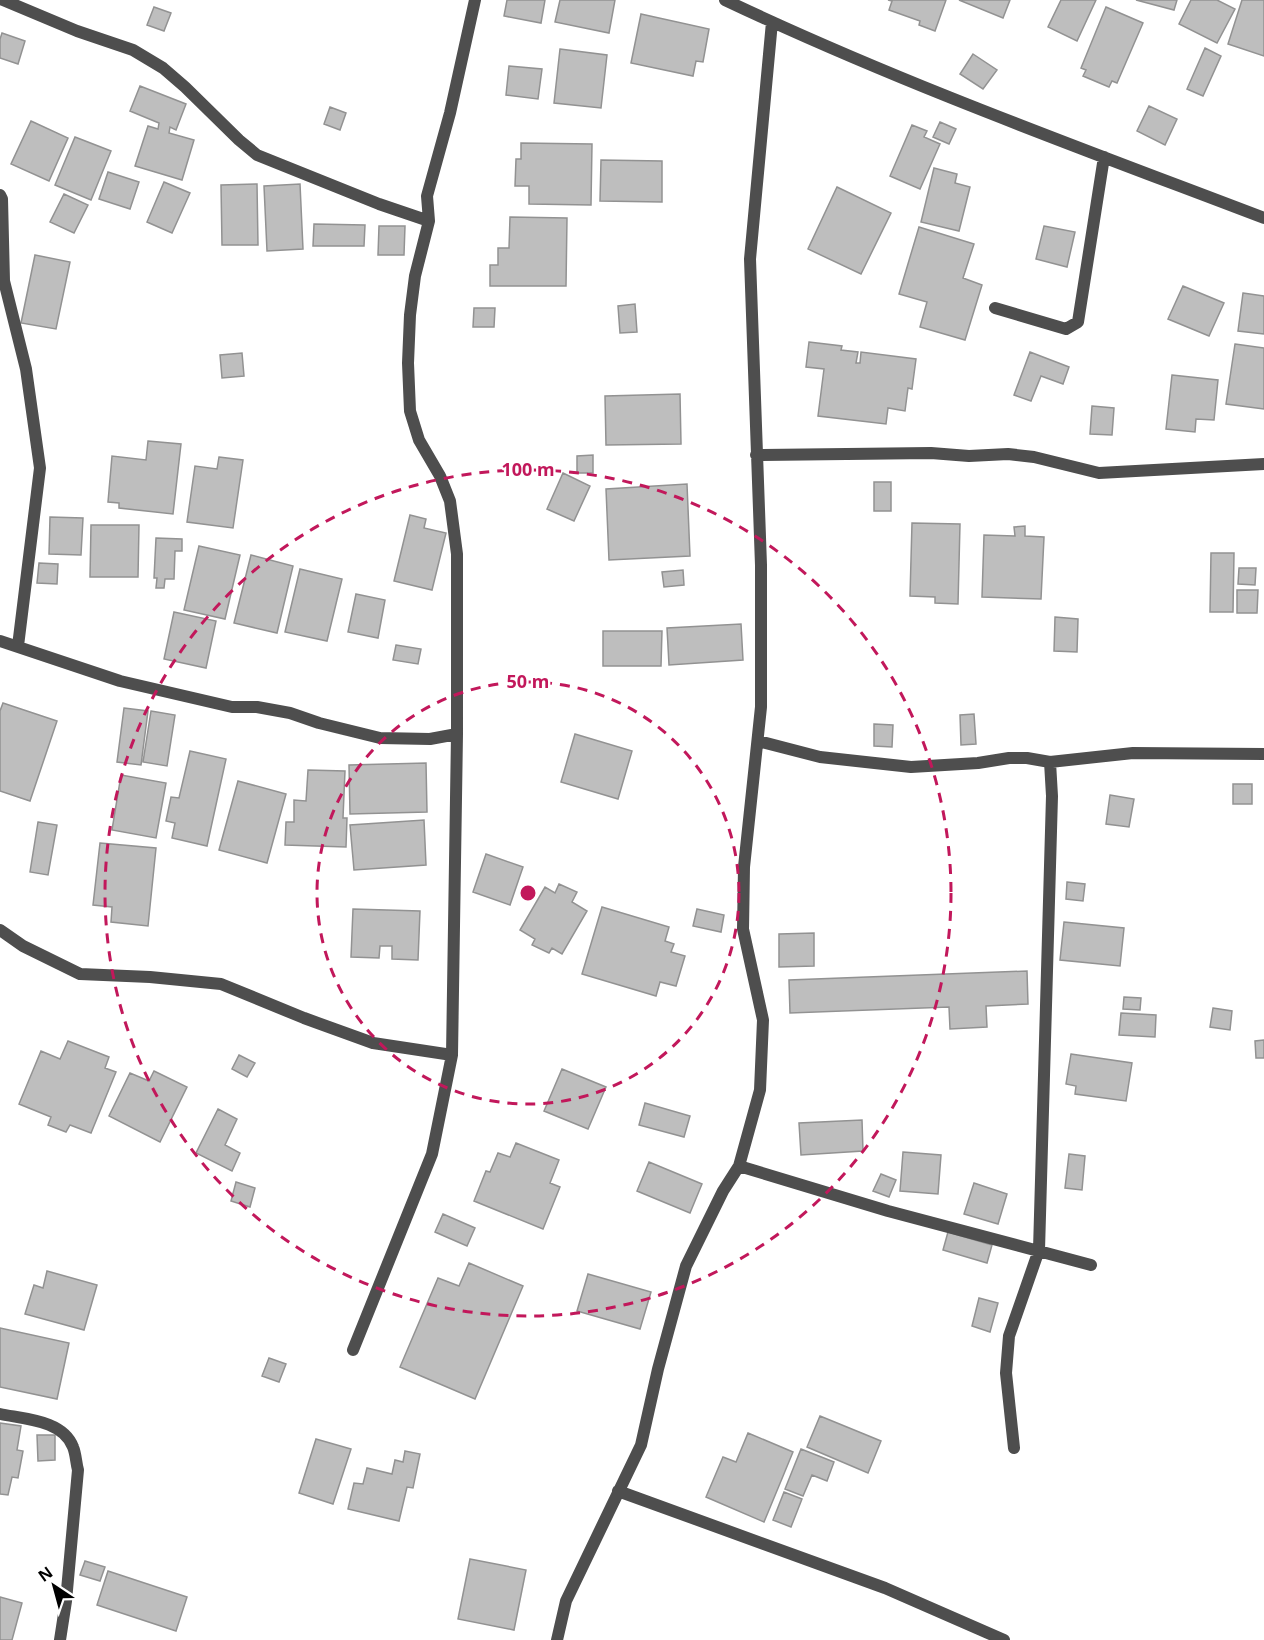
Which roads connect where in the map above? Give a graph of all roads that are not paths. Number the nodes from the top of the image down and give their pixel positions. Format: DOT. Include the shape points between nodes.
graph roads {
  1 [pos="3,0"];
  2 [pos="475,0"];
  3 [pos="725,0"];
  4 [pos="772,22"];
  5 [pos="1104,157"];
  6 [pos="0,195"];
  7 [pos="1264,218"];
  8 [pos="429,221"];
  9 [pos="995,308"];
  10 [pos="756,455"];
  11 [pos="1264,464"];
  12 [pos="0,641"];
  13 [pos="18,646"];
  14 [pos="457,734"];
  15 [pos="758,741"];
  16 [pos="1264,754"];
  17 [pos="1050,762"];
  18 [pos="0,930"];
  19 [pos="452,1055"];
  20 [pos="739,1166"];
  21 [pos="1039,1250"];
  22 [pos="1091,1265"];
  23 [pos="353,1350"];
  24 [pos="0,1414"];
  25 [pos="1014,1449"];
  26 [pos="618,1491"];
  27 [pos="60,1640"];
  28 [pos="557,1640"];
  29 [pos="1004,1640"];
  1 -- 8 [label="street" via="133,50 163,68 257,155"];
  2 -- 8 [label="street" via="427,196"];
  3 -- 4 [label="street"];
  4 -- 5 [label="street" via="968,106"];
  4 -- 10 [label="street" via="750,259"];
  5 -- 7 [label="street"];
  5 -- 9 [label="street" via="1078,322 1066,329"];
  6 -- 13 [label="street" via="4,281 26,369 40,468"];
  8 -- 14 [label="street" via="410,315 410,411 419,440 450,501 457,554"];
  10 -- 11 [label="street" via="1008,454 1099,473"];
  10 -- 15 [label="street" via="761,695"];
  12 -- 13 [label="street"];
  13 -- 14 [label="street" via="131,683 232,707 257,706 290,713 380,738 430,739"];
  14 -- 19 [label="street"];
  15 -- 17 [label="street" via="820,757 911,767 1009,758"];
  15 -- 20 [label="street" via="744,867 743,929 763,1020 760,1090"];
  16 -- 17 [label="street" via="1133,753"];
  17 -- 21 [label="street"];
  18 -- 19 [label="street" via="80,974 221,984 373,1043"];
  19 -- 23 [label="street" via="432,1154"];
  20 -- 21 [label="street" via="888,1211"];
  20 -- 26 [label="street" via="686,1266 641,1445"];
  21 -- 22 [label="street"];
  21 -- 25 [label="street" via="1009,1336 1006,1373"];
  24 -- 27 [label="street" via="51,1425 70,1440 74,1449 78,1470"];
  26 -- 28 [label="street" via="566,1600"];
  26 -- 29 [label="street" via="885,1588"];
}
